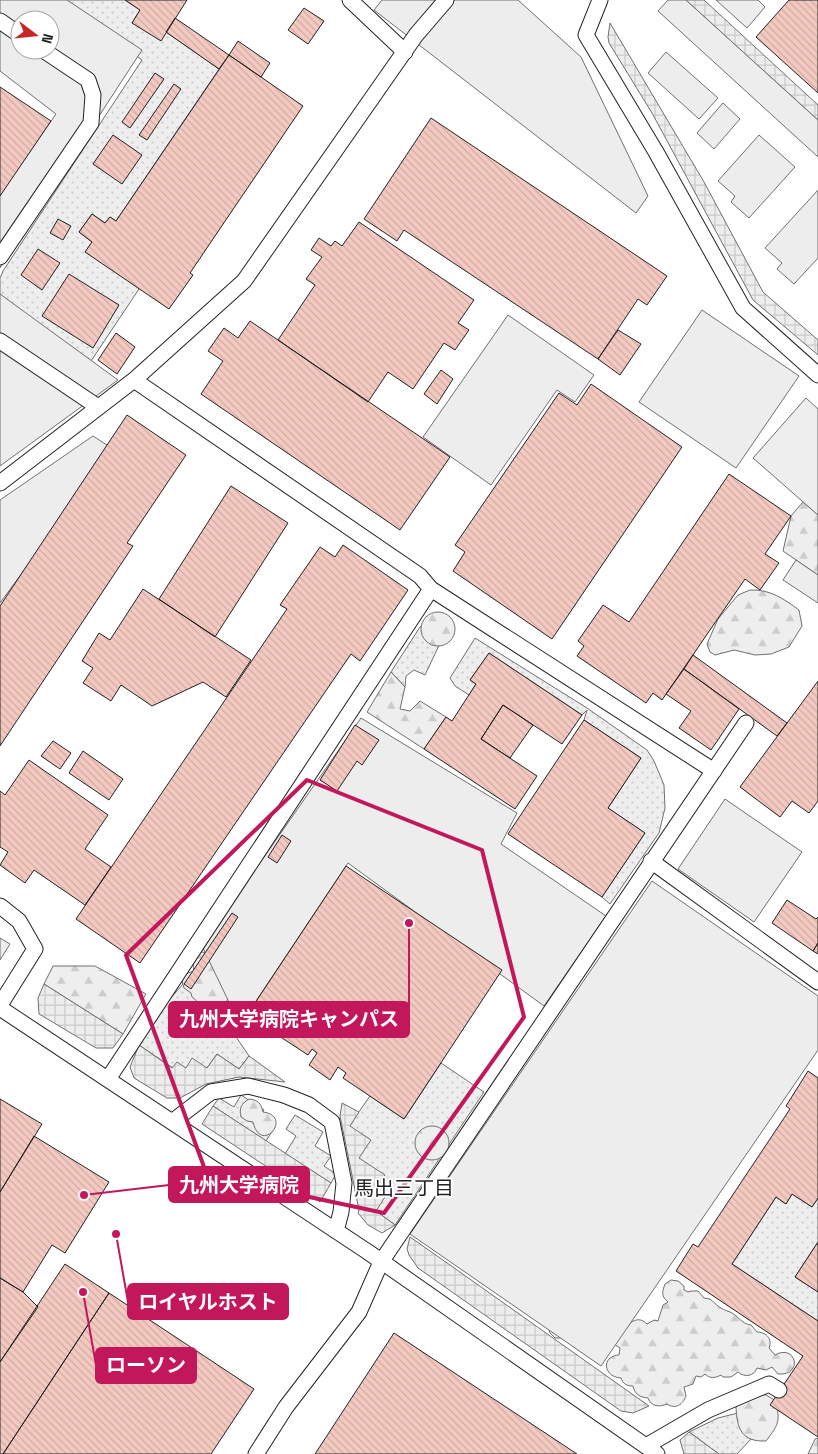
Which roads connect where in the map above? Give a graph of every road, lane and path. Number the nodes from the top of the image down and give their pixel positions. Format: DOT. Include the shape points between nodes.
graph roads {
  1 [pos="350,0"];
  2 [pos="446,0"];
  3 [pos="600,0"];
  4 [pos="405,52"];
  5 [pos="58,60"];
  6 [pos="0,257"];
  7 [pos="0,341"];
  8 [pos="818,375"];
  9 [pos="134,380"];
  10 [pos="98,407"];
  11 [pos="0,483"];
  12 [pos="431,589"];
  13 [pos="746,723"];
  14 [pos="714,771"];
  15 [pos="651,861"];
  16 [pos="0,906"];
  17 [pos="818,982"];
  18 [pos="0,1007"];
  19 [pos="108,1079"];
  20 [pos="172,1122"];
  21 [pos="336,1231"];
  22 [pos="381,1262"];
  23 [pos="779,1390"];
  24 [pos="651,1450"];
  25 [pos="256,1454"];
  1 -- 4 [label="lane"];
  2 -- 4 [label="lane"];
  3 -- 8 [label="lane" via="586,35 743,308"];
  4 -- 9 [label="lane" via="244,281"];
  5 -- 6 [label="lane" via="88,80 92,95 91,123"];
  7 -- 10 [label="lane"];
  9 -- 10 [label="lane"];
  9 -- 12 [label="lane" via="420,576"];
  10 -- 11 [label="lane"];
  12 -- 14 [label="lane"];
  12 -- 19 [label="lane"];
  13 -- 14 [label="lane"];
  14 -- 15 [label="lane"];
  15 -- 17 [label="lane"];
  15 -- 22 [label="lane"];
  16 -- 18 [label="lane" via="19,921 36,949"];
  18 -- 19 [label="lane"];
  19 -- 20 [label="lane"];
  20 -- 21 [label="lane"];
  20 -- 21 [label="lane" via="211,1092 248,1086 284,1095 309,1106 332,1122 344,1183 342,1212"];
  21 -- 22 [label="lane"];
  22 -- 24 [label="lane"];
  22 -- 25 [label="lane" via="359,1312 286,1406"];
  23 -- 24 [label="lane" via="769,1384 708,1410"];
}
